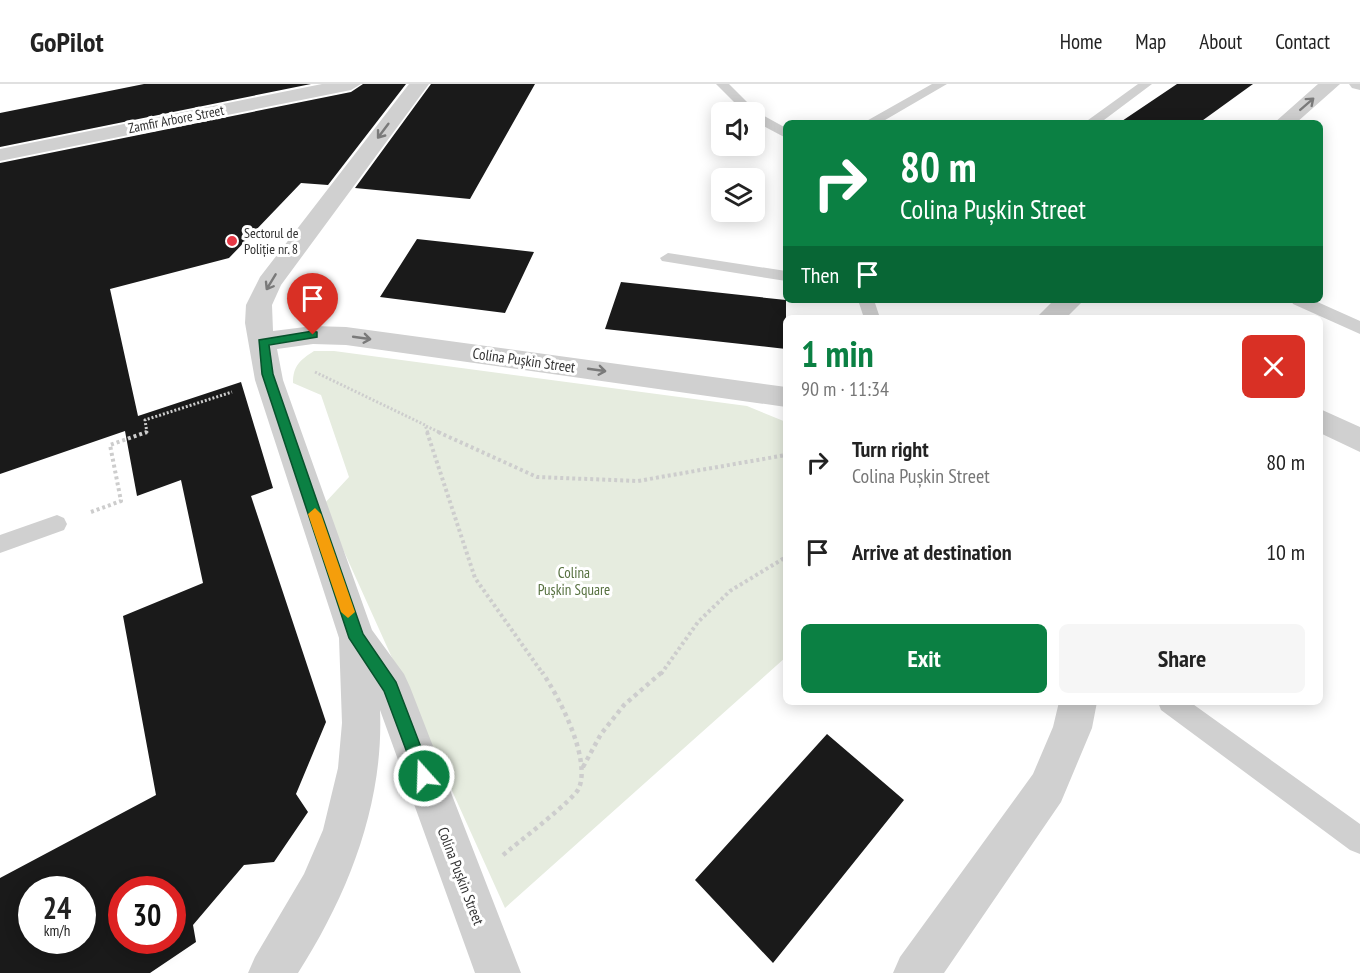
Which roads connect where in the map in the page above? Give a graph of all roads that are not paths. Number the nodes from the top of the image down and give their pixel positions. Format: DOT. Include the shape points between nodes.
graph roads {
  1 [pos="351,84"];
  2 [pos="419,84"];
  3 [pos="722,84"];
  4 [pos="940,84"];
  5 [pos="1116,84"];
  6 [pos="1146,84"];
  7 [pos="1330,84"];
  8 [pos="1135,92"];
  9 [pos="741,102"];
  10 [pos="875,120"];
  11 [pos="1095,120"];
  12 [pos="1288,120"];
  13 [pos="765,121"];
  14 [pos="783,132"];
  15 [pos="0,155"];
  16 [pos="668,258"];
  17 [pos="783,276"];
  18 [pos="1067,303"];
  19 [pos="1306,303"];
  20 [pos="1053,315"];
  21 [pos="1360,328"];
  22 [pos="273,340"];
  23 [pos="783,397"];
  24 [pos="1323,422"];
  25 [pos="1360,441"];
  26 [pos="57,524"];
  27 [pos="0,544"];
  28 [pos="357,638"];
  29 [pos="1077,705"];
  30 [pos="1174,705"];
  31 [pos="1355,836"];
  32 [pos="1360,858"];
  33 [pos="271,973"];
  34 [pos="498,973"];
  35 [pos="916,973"];
  1 -- 15 [label="street, Zamfir Arbore Street"];
  2 -- 22 [label="street, Colina Pușkin Street, one-way" via="269,283 259,305 258,323"];
  3 -- 9 [label="lane"];
  4 -- 10 [label="lane"];
  5 -- 8 [label="lane"];
  6 -- 8 [label="lane"];
  12 -- 7 [label="street, one-way"];
  8 -- 11 [label="lane"];
  13 -- 14 [label="lane"];
  16 -- 17 [label="lane"];
  18 -- 20 [label="street"];
  19 -- 21 [label="lane"];
  22 -- 23 [label="street, Colina Pușkin Street, one-way" via="346,336"];
  22 -- 28 [label="street, Colina Pușkin Street" via="269,380"];
  24 -- 25 [label="street"];
  26 -- 27 [label="lane"];
  28 -- 33 [label="street" via="361,735 351,805 332,867 295,938"];
  28 -- 34 [label="street, Colina Pușkin Street" via="391,687"];
  29 -- 35 [label="street" via="1047,788"];
  30 -- 31 [label="lane"];
  31 -- 32 [label="lane"];
}
